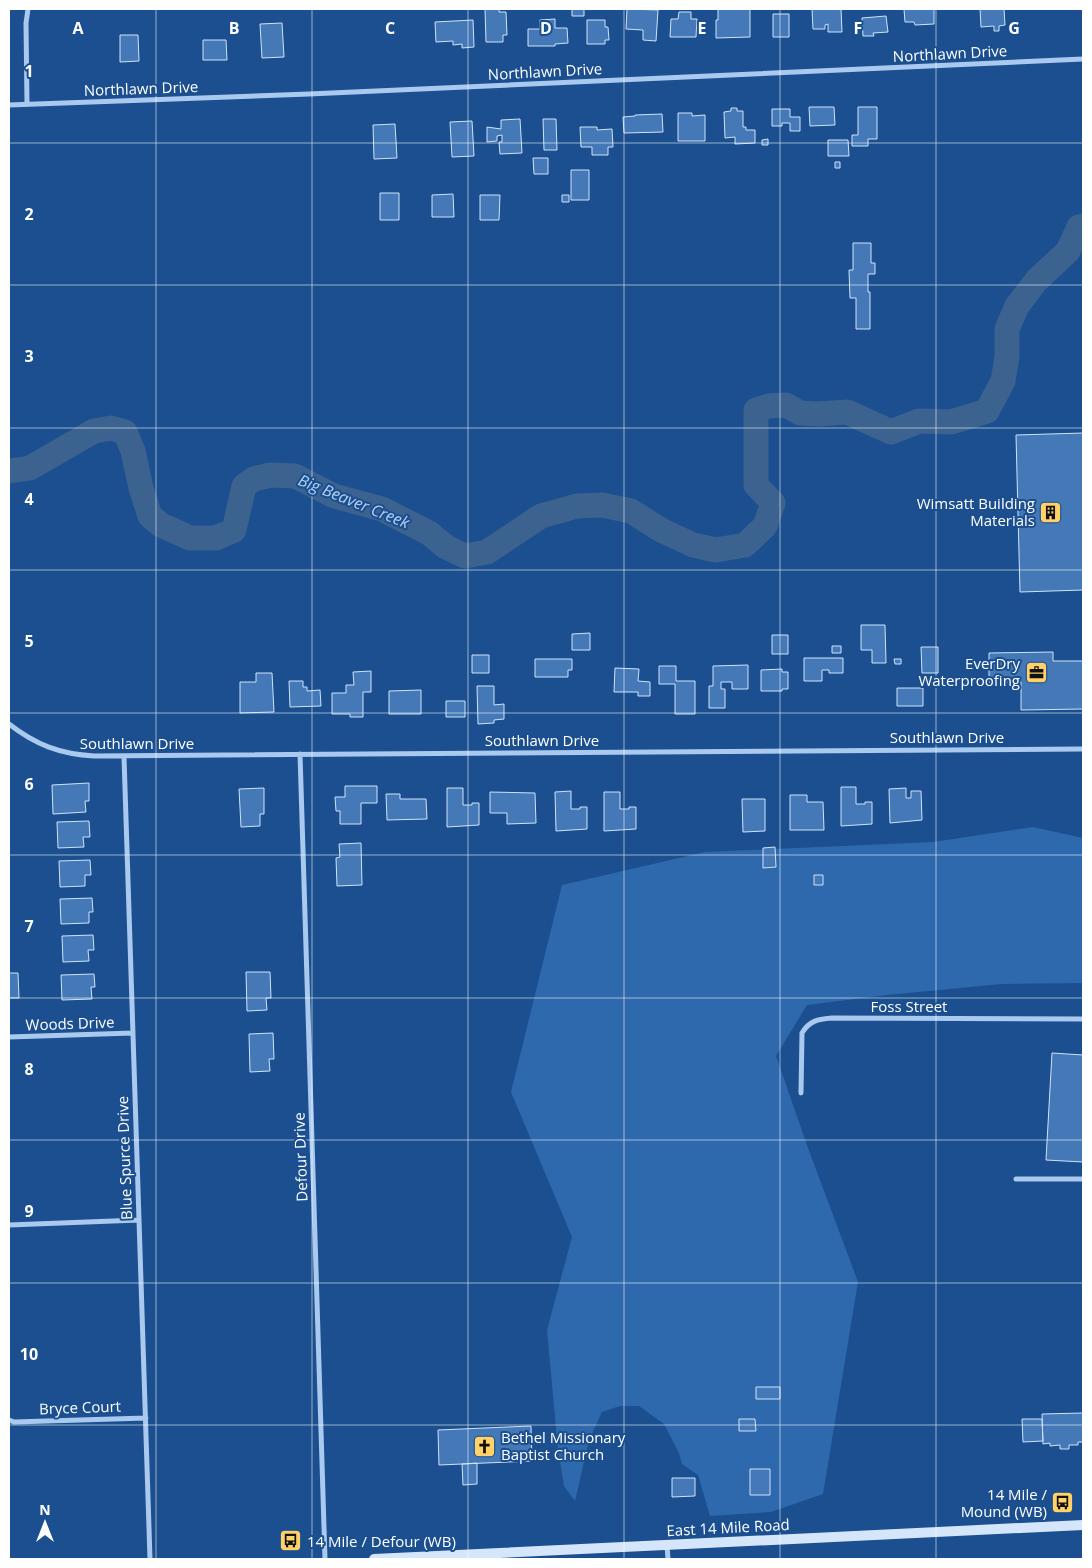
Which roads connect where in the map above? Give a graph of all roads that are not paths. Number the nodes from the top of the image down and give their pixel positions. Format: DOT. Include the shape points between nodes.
graph roads {
  1 [pos="28,9"];
  2 [pos="1083,59"];
  3 [pos="26,104"];
  4 [pos="9,105"];
  5 [pos="9,724"];
  6 [pos="1083,749"];
  7 [pos="300,754"];
  8 [pos="124,757"];
  9 [pos="1083,1019"];
  10 [pos="133,1033"];
  11 [pos="9,1037"];
  12 [pos="801,1093"];
  13 [pos="1016,1179"];
  14 [pos="1083,1179"];
  15 [pos="139,1220"];
  16 [pos="9,1225"];
  17 [pos="146,1418"];
  18 [pos="11,1422"];
  19 [pos="1083,1525"];
  20 [pos="667,1545"];
  21 [pos="464,1557"];
  22 [pos="150,1559"];
  23 [pos="325,1559"];
  24 [pos="374,1559"];
  25 [pos="668,1559"];
  1 -- 3 [label="street"];
  2 -- 3 [label="street, Northlawn Drive"];
  3 -- 4 [label="street, Northlawn Drive"];
  5 -- 8 [label="street, Southlawn Drive" via="32,740 59,751 73,755"];
  6 -- 7 [label="street, Southlawn Drive"];
  7 -- 8 [label="street, Southlawn Drive"];
  7 -- 23 [label="street, Defour Drive"];
  8 -- 10 [label="street, Blue Spurce Drive"];
  9 -- 12 [label="street, Foss Street" via="832,1018 812,1021 802,1033"];
  10 -- 11 [label="street, Woods Drive"];
  10 -- 15 [label="street, Blue Spurce Drive"];
  13 -- 14 [label="street"];
  15 -- 16 [label="street"];
  15 -- 17 [label="street, Blue Spurce Drive"];
  17 -- 18 [label="street, Bryce Court"];
  17 -- 22 [label="street, Blue Spurce Drive"];
  19 -- 20 [label="main road, East 14 Mile Road"];
  20 -- 21 [label="main road, East 14 Mile Road"];
  20 -- 25 [label="street"];
  21 -- 24 [label="main road, East 14 Mile Road"];
}
